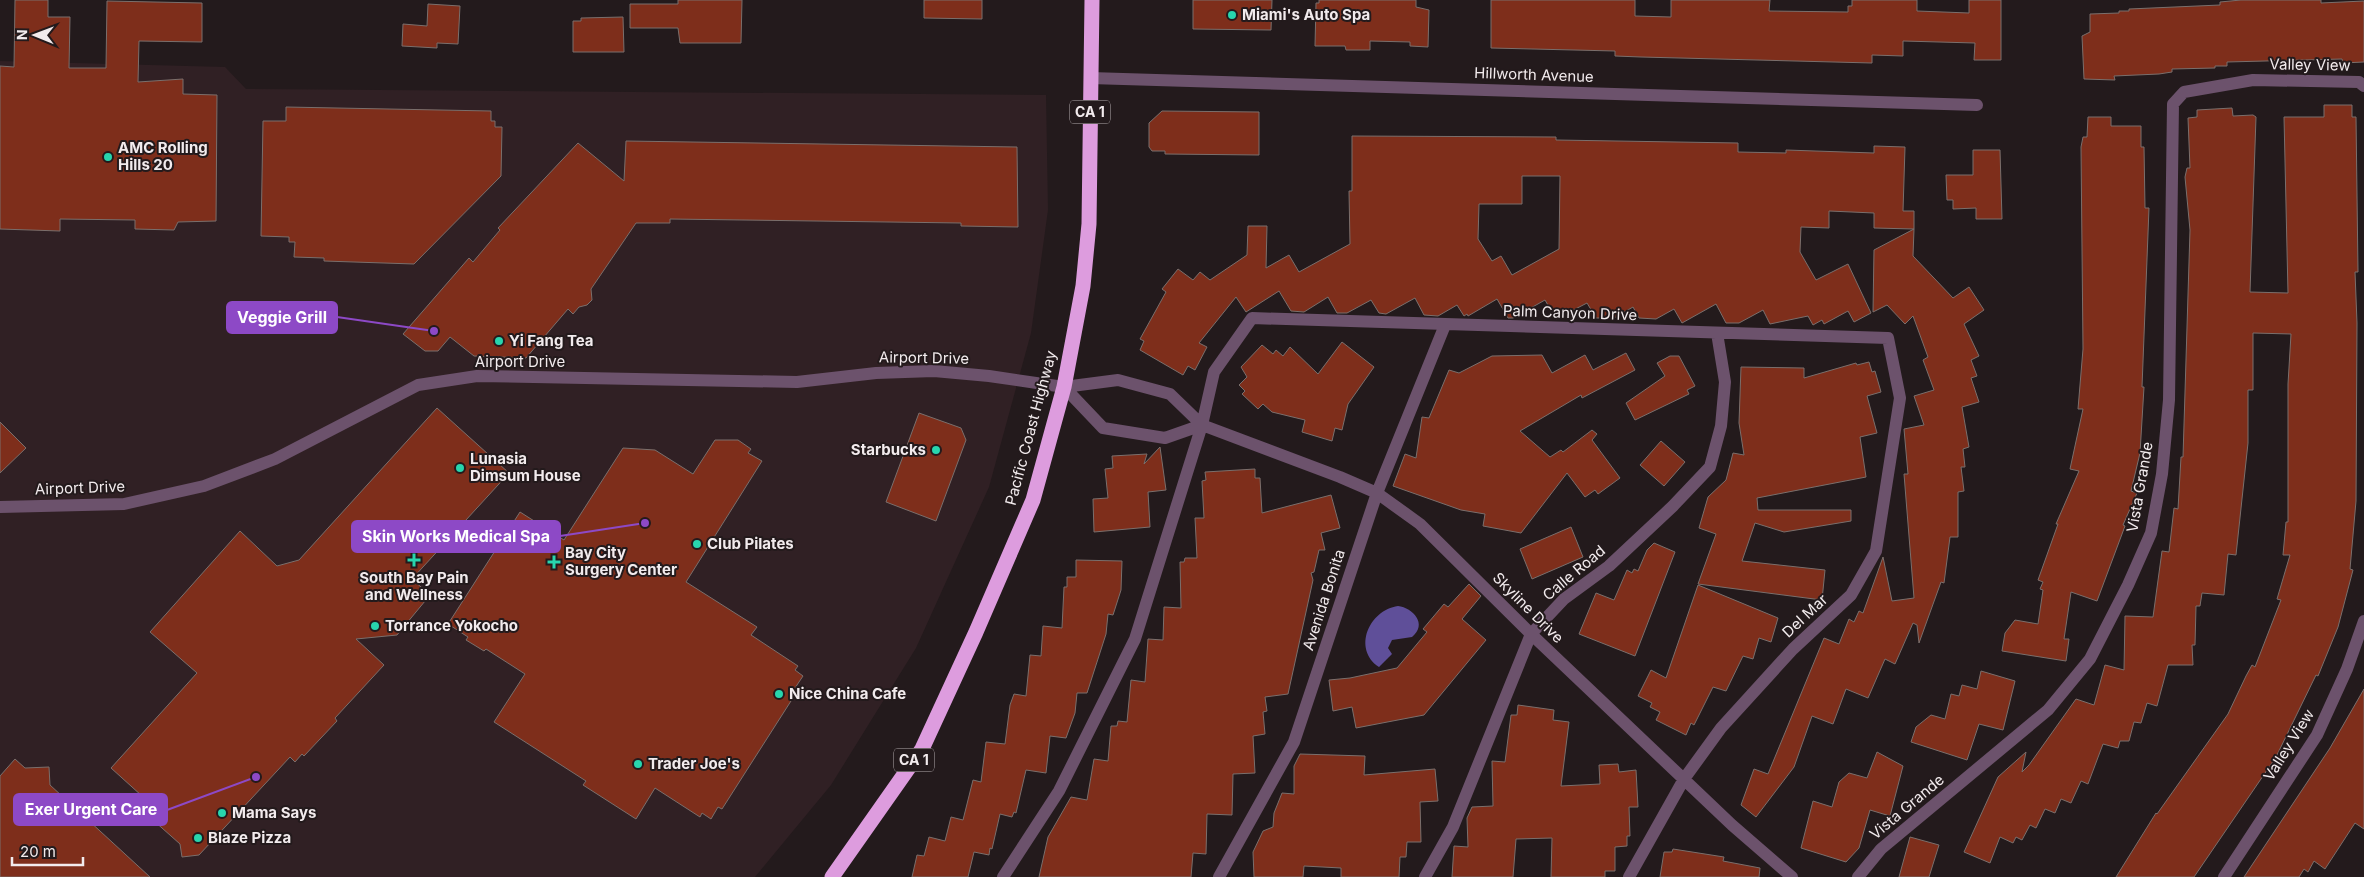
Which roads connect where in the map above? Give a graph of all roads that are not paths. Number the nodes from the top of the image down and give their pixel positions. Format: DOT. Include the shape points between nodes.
graph roads {
  1 [pos="1092,0"];
  2 [pos="1090,78"];
  3 [pos="2253,80"];
  4 [pos="2364,86"];
  5 [pos="1977,105"];
  6 [pos="1445,325"];
  7 [pos="1717,333"];
  8 [pos="1888,338"];
  9 [pos="1064,387"];
  10 [pos="1202,426"];
  11 [pos="1377,493"];
  12 [pos="0,507"];
  13 [pos="2364,621"];
  14 [pos="1531,634"];
  15 [pos="1684,779"];
  16 [pos="832,877"];
  17 [pos="1003,877"];
  18 [pos="1219,877"];
  19 [pos="1424,877"];
  20 [pos="1629,877"];
  21 [pos="1792,877"];
  22 [pos="1858,877"];
  23 [pos="2224,877"];
  1 -- 2 [label="highway, Pacific Coast Highway / CA 1"];
  2 -- 5 [label="street, Hillworth Avenue"];
  2 -- 9 [label="highway, Pacific Coast Highway / CA 1" via="1089,224 1083,286"];
  3 -- 4 [label="street, Valley View" via="2359,82"];
  3 -- 22 [label="street, Vista Grande" via="2184,92 2173,104 2169,400 2162,474 2151,533 2128,584 2090,659 2048,710 1881,849"];
  6 -- 7 [label="street, Palm Canyon Drive"];
  6 -- 10 [label="street, Palm Canyon Drive" via="1252,318 1214,372"];
  6 -- 11 [label="street, Avenida Bonita"];
  7 -- 8 [label="street, Palm Canyon Drive"];
  7 -- 14 [label="street, Calle Road" via="1725,382 1721,426 1710,467 1609,566 1564,599"];
  8 -- 15 [label="street, Del Mar" via="1900,398 1876,551 1851,595 1793,649 1721,728"];
  9 -- 10 [label="street, Skyline Drive" via="1118,380 1170,394"];
  9 -- 10 [label="street" via="1103,428 1165,438"];
  9 -- 12 [label="street, Airport Drive" via="934,372 876,373 797,382 477,376 418,385 275,459 204,486 124,504"];
  9 -- 16 [label="highway, Pacific Coast Highway / CA 1" via="1033,500 922,749"];
  10 -- 11 [label="street, Skyline Drive"];
  10 -- 17 [label="street" via="1135,639 1059,791"];
  11 -- 14 [label="street, Skyline Drive" via="1420,524"];
  11 -- 18 [label="street, Avenida Bonita" via="1294,742"];
  13 -- 23 [label="street, Valley View" via="2347,669 2317,735"];
  14 -- 15 [label="street, Skyline Drive"];
  14 -- 19 [label="street, Calle Road" via="1453,827"];
  15 -- 20 [label="street, Del Mar"];
  15 -- 21 [label="street, Skyline Drive"];
}
